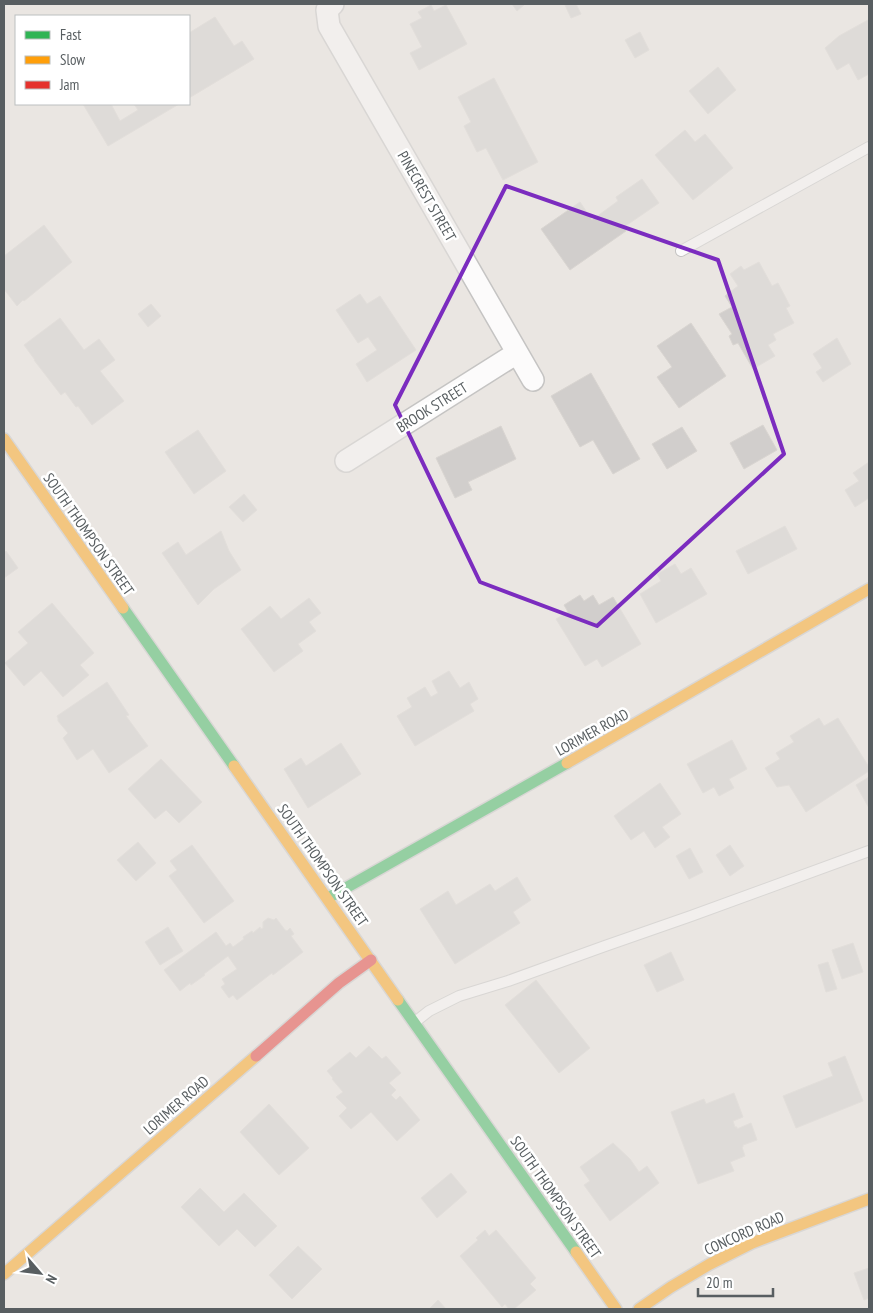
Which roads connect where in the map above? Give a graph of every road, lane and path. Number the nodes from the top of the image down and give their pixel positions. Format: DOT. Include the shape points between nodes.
graph roads {
  1 [pos="330,7"];
  2 [pos="869,147"];
  3 [pos="681,251"];
  4 [pos="517,353"];
  5 [pos="533,380"];
  6 [pos="4,439"];
  7 [pos="346,461"];
  8 [pos="869,589"];
  9 [pos="869,851"];
  10 [pos="328,898"];
  11 [pos="371,960"];
  12 [pos="415,1022"];
  13 [pos="869,1199"];
  14 [pos="4,1274"];
  15 [pos="616,1309"];
  16 [pos="639,1309"];
  1 -- 4 [label="street, PINECREST STREET" via="329,26"];
  2 -- 3 [label="lane"];
  4 -- 5 [label="street, PINECREST STREET"];
  4 -- 7 [label="street, BROOK STREET"];
  6 -- 10 [label="street, SOUTH THOMPSON STREET"];
  8 -- 10 [label="street, LORIMER ROAD"];
  9 -- 12 [label="lane" via="459,996"];
  10 -- 11 [label="street, SOUTH THOMPSON STREET"];
  11 -- 12 [label="street, SOUTH THOMPSON STREET"];
  11 -- 14 [label="street, LORIMER ROAD" via="340,983"];
  12 -- 15 [label="street, SOUTH THOMPSON STREET"];
  13 -- 16 [label="street, CONCORD ROAD" via="752,1243 710,1264"];
}
